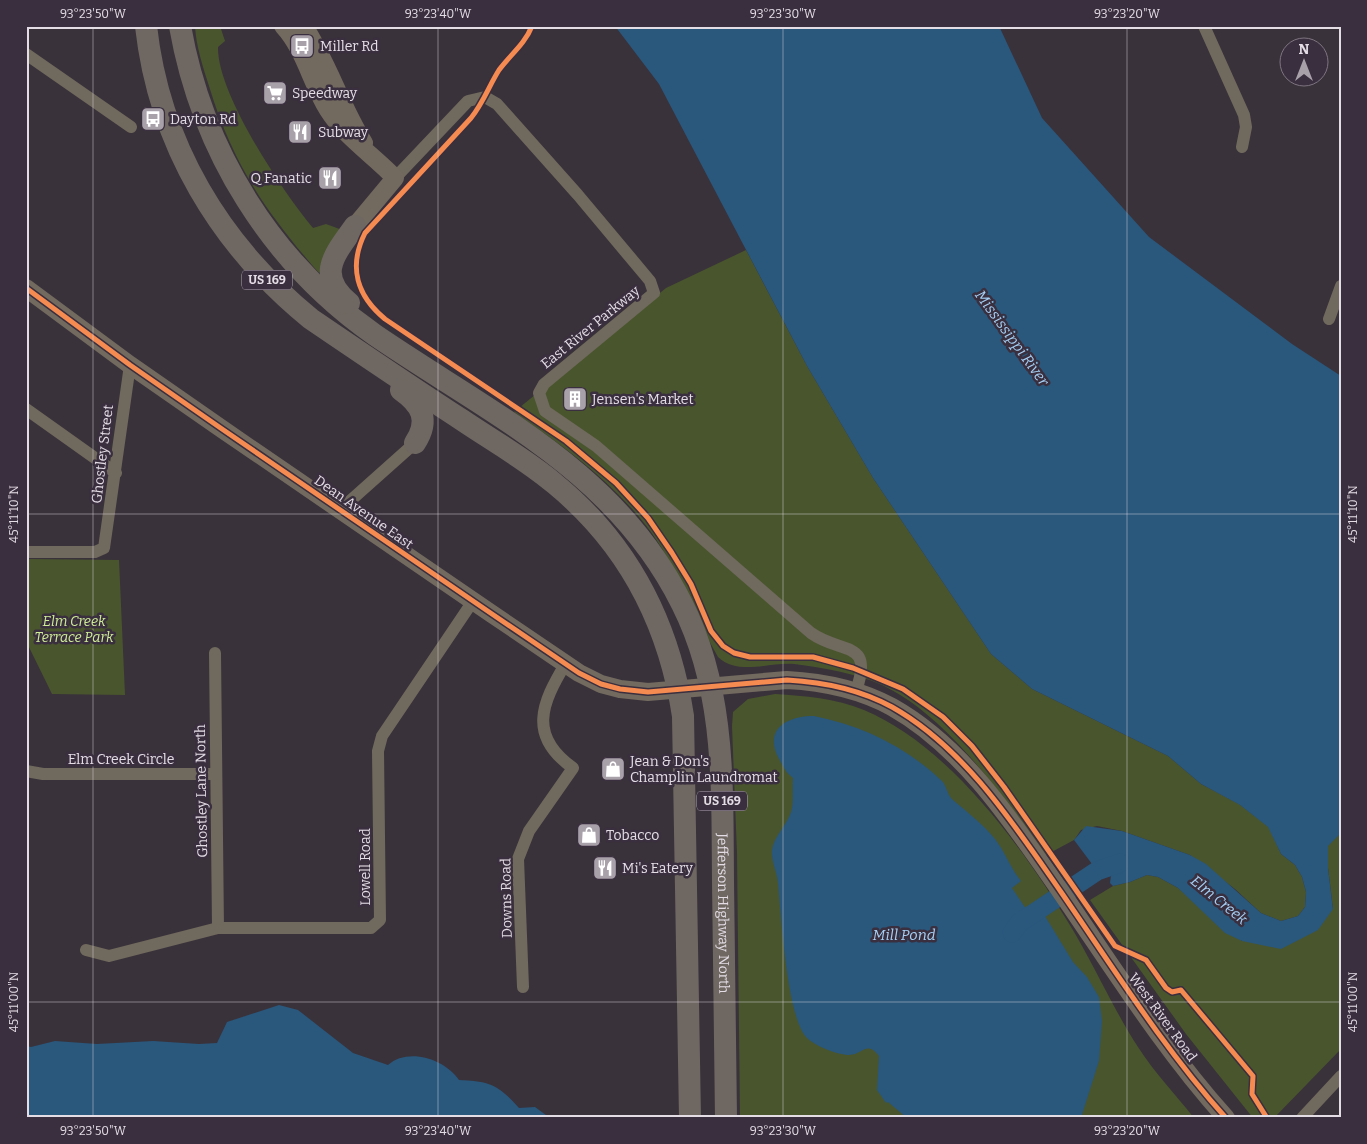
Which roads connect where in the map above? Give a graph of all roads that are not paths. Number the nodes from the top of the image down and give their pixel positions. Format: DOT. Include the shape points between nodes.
graph roads {
  1 [pos="146,26"];
  2 [pos="180,26"];
  3 [pos="283,26"];
  4 [pos="304,26"];
  5 [pos="1204,26"];
  6 [pos="28,58"];
  7 [pos="131,127"];
  8 [pos="1242,147"];
  9 [pos="370,152"];
  10 [pos="395,178"];
  11 [pos="355,226"];
  12 [pos="1341,286"];
  13 [pos="26,288"];
  14 [pos="311,319"];
  15 [pos="1329,319"];
  16 [pos="130,365"];
  17 [pos="434,373"];
  18 [pos="26,409"];
  19 [pos="415,443"];
  20 [pos="116,473"];
  21 [pos="341,509"];
  22 [pos="26,552"];
  23 [pos="473,601"];
  24 [pos="215,653"];
  25 [pos="566,663"];
  26 [pos="712,687"];
  27 [pos="679,689"];
  28 [pos="856,691"];
  29 [pos="26,771"];
  30 [pos="216,774"];
  31 [pos="218,928"];
  32 [pos="86,950"];
  33 [pos="523,987"];
  34 [pos="1341,1076"];
  35 [pos="690,1118"];
  36 [pos="726,1118"];
  37 [pos="1226,1118"];
  38 [pos="1302,1118"];
  1 -- 14 [label="highway, US 169" via="165,114 180,153 203,196 246,258"];
  2 -- 17 [label="highway, US 169" via="192,80 210,131 231,175 260,221 301,271 334,302 374,334"];
  3 -- 9 [label="street" via="298,45 336,123"];
  4 -- 9 [label="street" via="344,109"];
  5 -- 8 [label="street" via="1244,115 1246,126"];
  6 -- 7 [label="street"];
  9 -- 10 [label="street"];
  10 -- 11 [label="street"];
  10 -- 28 [label="street, East River Parkway" via="468,101 480,97 489,98 497,104 654,287 652,297 544,384 540,393 545,411 596,446 811,633 854,651 863,663"];
  11 -- 17 [label="highway" via="332,260 331,280 336,290 359,312 416,352"];
  12 -- 15 [label="street"];
  13 -- 16 [label="street, Dean Avenue East"];
  14 -- 19 [label="highway" via="330,343 412,398 423,421"];
  14 -- 27 [label="highway, US 169" via="541,473 588,514 622,554 645,592 665,640"];
  16 -- 20 [label="street, Ghostley Street"];
  16 -- 21 [label="street, Dean Avenue East"];
  17 -- 26 [label="highway, Jefferson Highway North / US 169" via="558,457 617,508 662,568 683,605"];
  18 -- 20 [label="street"];
  19 -- 21 [label="street"];
  20 -- 22 [label="street, Ghostley Street" via="104,548 96,552"];
  21 -- 23 [label="street, Dean Avenue East"];
  23 -- 25 [label="street, Dean Avenue East"];
  23 -- 31 [label="street, Lowell Road" via="382,736 378,751 380,920 371,928"];
  24 -- 30 [label="street, Ghostley Lane North"];
  25 -- 27 [label="street, Dean Avenue East" via="601,684 620,689 648,692"];
  25 -- 33 [label="street, Downs Road" via="547,695 542,717 550,747 573,768 529,831 518,859"];
  26 -- 27 [label="street, Dean Avenue East"];
  26 -- 28 [label="street, West River Road" via="787,680 828,684"];
  26 -- 36 [label="highway, Jefferson Highway North / US 169" via="721,763"];
  27 -- 35 [label="highway, US 169" via="685,771"];
  28 -- 37 [label="street, West River Road" via="908,718 939,742 988,793 1178,1059"];
  29 -- 30 [label="street, Elm Creek Circle" via="44,774"];
  30 -- 31 [label="street, Ghostley Lane North"];
  31 -- 32 [label="street, Lowell Road" via="109,956"];
  34 -- 38 [label="street"];
}
